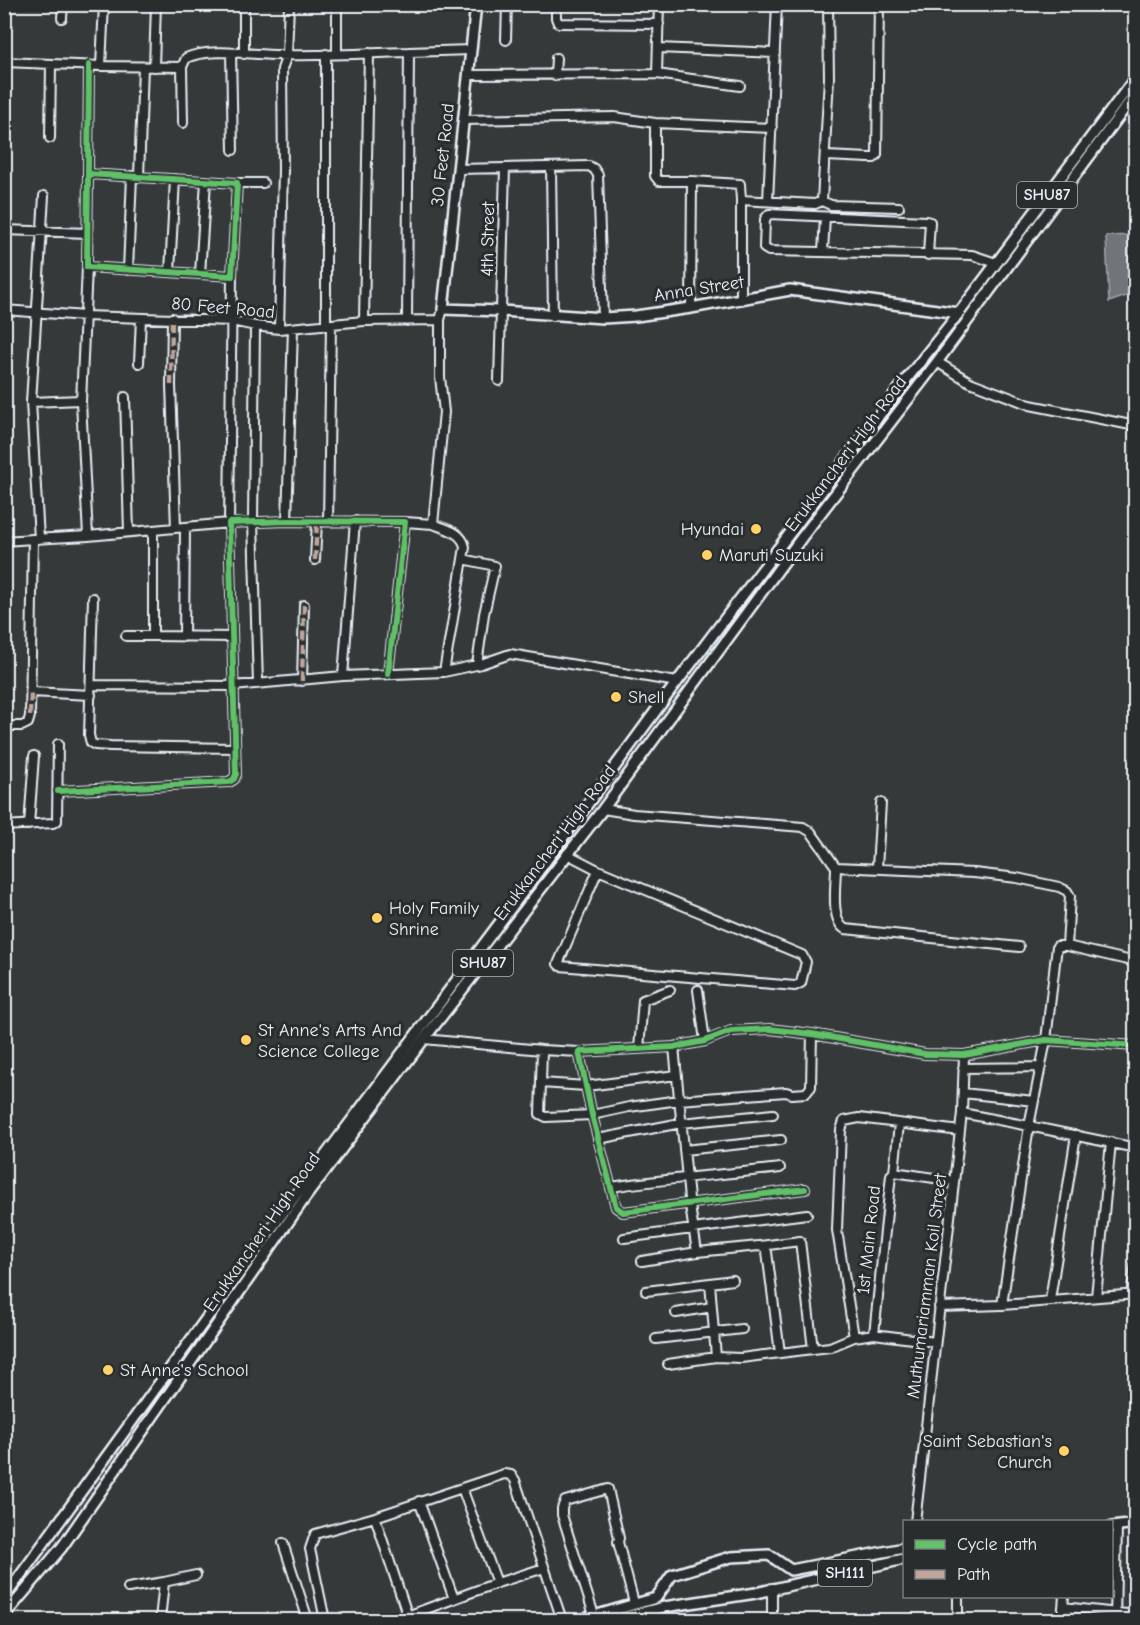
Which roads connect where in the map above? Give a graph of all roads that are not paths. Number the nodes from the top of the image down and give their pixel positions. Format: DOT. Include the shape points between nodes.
graph roads {
  1 [pos="63,4"];
  2 [pos="104,4"];
  3 [pos="156,4"];
  4 [pos="244,4"];
  5 [pos="289,4"];
  6 [pos="338,4"];
  7 [pos="476,4"];
  8 [pos="507,4"];
  9 [pos="556,4"];
  10 [pos="659,4"];
  11 [pos="777,4"];
  12 [pos="828,4"];
  13 [pos="879,4"];
  14 [pos="62,18"];
  15 [pos="659,24"];
  16 [pos="506,40"];
  17 [pos="658,48"];
  18 [pos="471,50"];
  19 [pos="410,52"];
  20 [pos="231,53"];
  21 [pos="369,53"];
  22 [pos="775,53"];
  23 [pos="244,54"];
  24 [pos="326,54"];
  25 [pos="337,54"];
  26 [pos="287,55"];
  27 [pos="556,58"];
  28 [pos="4,62"];
  29 [pos="51,65"];
  30 [pos="89,65"];
  31 [pos="101,66"];
  32 [pos="143,67"];
  33 [pos="154,67"];
  34 [pos="182,67"];
  35 [pos="468,75"];
  36 [pos="657,75"];
  37 [pos="555,76"];
  38 [pos="1136,77"];
  39 [pos="740,86"];
  40 [pos="1136,93"];
  41 [pos="464,120"];
  42 [pos="183,123"];
  43 [pos="655,123"];
  44 [pos="772,128"];
  45 [pos="50,138"];
  46 [pos="233,150"];
  47 [pos="826,156"];
  48 [pos="551,167"];
  49 [pos="505,168"];
  50 [pos="458,169"];
  51 [pos="88,174"];
  52 [pos="135,176"];
  53 [pos="175,179"];
  54 [pos="206,181"];
  55 [pos="692,181"];
  56 [pos="237,183"];
  57 [pos="263,183"];
  58 [pos="44,196"];
  59 [pos="741,200"];
  60 [pos="768,201"];
  61 [pos="822,201"];
  62 [pos="900,207"];
  63 [pos="825,217"];
  64 [pos="4,230"];
  65 [pos="43,232"];
  66 [pos="88,233"];
  67 [pos="823,252"];
  68 [pos="928,255"];
  69 [pos="996,263"];
  70 [pos="87,267"];
  71 [pos="128,270"];
  72 [pos="170,272"];
  73 [pos="200,274"];
  74 [pos="232,276"];
  75 [pos="741,300"];
  76 [pos="691,308"];
  77 [pos="443,309"];
  78 [pos="4,310"];
  79 [pos="501,311"];
  80 [pos="36,312"];
  81 [pos="959,313"];
  82 [pos="85,316"];
  83 [pos="553,316"];
  84 [pos="141,318"];
  85 [pos="172,318"];
  86 [pos="603,318"];
  87 [pos="440,320"];
  88 [pos="232,321"];
  89 [pos="364,321"];
  90 [pos="407,321"];
  91 [pos="329,325"];
  92 [pos="255,326"];
  93 [pos="293,328"];
  94 [pos="279,329"];
  95 [pos="937,362"];
  96 [pos="139,363"];
  97 [pos="499,381"];
  98 [pos="124,397"];
  99 [pos="81,399"];
  100 [pos="31,402"];
  101 [pos="1136,426"];
  102 [pos="287,521"];
  103 [pos="317,521"];
  104 [pos="328,521"];
  105 [pos="355,521"];
  106 [pos="253,522"];
  107 [pos="405,522"];
  108 [pos="229,523"];
  109 [pos="433,524"];
  110 [pos="181,528"];
  111 [pos="153,530"];
  112 [pos="129,532"];
  113 [pos="88,536"];
  114 [pos="36,539"];
  115 [pos="4,541"];
  116 [pos="463,559"];
  117 [pos="315,560"];
  118 [pos="93,598"];
  119 [pos="304,605"];
  120 [pos="126,636"];
  121 [pos="153,636"];
  122 [pos="184,637"];
  123 [pos="232,637"];
  124 [pos="477,665"];
  125 [pos="444,672"];
  126 [pos="388,674"];
  127 [pos="343,676"];
  128 [pos="302,681"];
  129 [pos="677,682"];
  130 [pos="258,684"];
  131 [pos="91,685"];
  132 [pos="233,686"];
  133 [pos="31,692"];
  134 [pos="91,695"];
  135 [pos="4,726"];
  136 [pos="58,744"];
  137 [pos="234,748"];
  138 [pos="34,756"];
  139 [pos="58,790"];
  140 [pos="881,803"];
  141 [pos="603,808"];
  142 [pos="29,825"];
  143 [pos="4,826"];
  144 [pos="567,854"];
  145 [pos="836,867"];
  146 [pos="877,868"];
  147 [pos="598,870"];
  148 [pos="534,877"];
  149 [pos="543,885"];
  150 [pos="1067,946"];
  151 [pos="1019,947"];
  152 [pos="1136,962"];
  153 [pos="670,990"];
  154 [pos="698,990"];
  155 [pos="812,1034"];
  156 [pos="424,1038"];
  157 [pos="1046,1040"];
  158 [pos="705,1041"];
  159 [pos="1136,1046"];
  160 [pos="674,1047"];
  161 [pos="639,1049"];
  162 [pos="542,1050"];
  163 [pos="579,1052"];
  164 [pos="964,1055"];
  165 [pos="1041,1067"];
  166 [pos="963,1068"];
  167 [pos="677,1075"];
  168 [pos="541,1083"];
  169 [pos="586,1086"];
  170 [pos="963,1093"];
  171 [pos="679,1100"];
  172 [pos="1034,1101"];
  173 [pos="363,1112"];
  174 [pos="962,1113"];
  175 [pos="773,1114"];
  176 [pos="592,1115"];
  177 [pos="681,1124"];
  178 [pos="900,1124"];
  179 [pos="1029,1126"];
  180 [pos="960,1131"];
  181 [pos="1076,1135"];
  182 [pos="598,1139"];
  183 [pos="781,1140"];
  184 [pos="1111,1142"];
  185 [pos="1136,1148"];
  186 [pos="684,1150"];
  187 [pos="780,1168"];
  188 [pos="894,1172"];
  189 [pos="687,1179"];
  190 [pos="954,1181"];
  191 [pos="611,1187"];
  192 [pos="805,1189"];
  193 [pos="689,1203"];
  194 [pos="807,1214"];
  195 [pos="693,1228"];
  196 [pos="624,1238"];
  197 [pos="759,1246"];
  198 [pos="697,1252"];
  199 [pos="642,1261"];
  200 [pos="1136,1263"];
  201 [pos="733,1280"];
  202 [pos="710,1283"];
  203 [pos="646,1291"];
  204 [pos="1133,1294"];
  205 [pos="1096,1297"];
  206 [pos="1050,1300"];
  207 [pos="1002,1305"];
  208 [pos="712,1307"];
  209 [pos="939,1307"];
  210 [pos="676,1313"];
  211 [pos="742,1329"];
  212 [pos="714,1331"];
  213 [pos="874,1334"];
  214 [pos="854,1336"];
  215 [pos="656,1339"];
  216 [pos="935,1342"];
  217 [pos="813,1349"];
  218 [pos="780,1353"];
  219 [pos="716,1358"];
  220 [pos="668,1364"];
  221 [pos="462,1488"];
  222 [pos="419,1501"];
  223 [pos="375,1517"];
  224 [pos="915,1520"];
  225 [pos="1136,1524"];
  226 [pos="1114,1526"];
  227 [pos="283,1543"];
  228 [pos="903,1548"];
  229 [pos="903,1559"];
  230 [pos="544,1568"];
  231 [pos="196,1575"];
  232 [pos="164,1582"];
  233 [pos="497,1583"];
  234 [pos="128,1588"];
  235 [pos="772,1588"];
  236 [pos="4,1598"];
  237 [pos="958,1598"];
  238 [pos="1064,1598"];
  239 [pos="454,1599"];
  240 [pos="634,1603"];
  241 [pos="1063,1607"];
  242 [pos="5,1615"];
  243 [pos="594,1615"];
  244 [pos="1136,1615"];
  245 [pos="651,1616"];
  246 [pos="408,1617"];
  247 [pos="1115,1617"];
  248 [pos="160,1620"];
  249 [pos="308,1620"];
  250 [pos="325,1620"];
  251 [pos="396,1620"];
  252 [pos="562,1620"];
  253 [pos="580,1620"];
  254 [pos="612,1620"];
  255 [pos="772,1620"];
  256 [pos="958,1620"];
  257 [pos="1062,1620"];
  1 -- 14 [label="street"];
  2 -- 31 [label="street"];
  3 -- 33 [label="street"];
  4 -- 23 [label="street"];
  5 -- 26 [label="street"];
  6 -- 25 [label="street"];
  7 -- 18 [label="main road, 30 Feet Road"];
  8 -- 16 [label="street"];
  9 -- 15 [label="street" via="558,23"];
  10 -- 15 [label="street"];
  11 -- 22 [label="street"];
  12 -- 47 [label="street"];
  13 -- 47 [label="street" via="877,155"];
  15 -- 17 [label="street"];
  17 -- 22 [label="street"];
  17 -- 36 [label="street"];
  18 -- 19 [label="street"];
  18 -- 35 [label="main road, 30 Feet Road"];
  19 -- 21 [label="street"];
  19 -- 90 [label="street"];
  20 -- 23 [label="street"];
  20 -- 34 [label="street" via="192,55"];
  20 -- 46 [label="street"];
  21 -- 25 [label="street"];
  21 -- 89 [label="street"];
  22 -- 44 [label="street"];
  23 -- 26 [label="street"];
  24 -- 25 [label="street"];
  24 -- 26 [label="street"];
  24 -- 91 [label="street"];
  26 -- 94 [label="street" via="282,69"];
  27 -- 37 [label="street"];
  28 -- 29 [label="street"];
  29 -- 30 [label="street"];
  29 -- 45 [label="street"];
  30 -- 31 [label="street"];
  30 -- 51 [label="street"];
  31 -- 32 [label="street"];
  32 -- 33 [label="street"];
  32 -- 52 [label="street"];
  33 -- 34 [label="street"];
  34 -- 42 [label="street"];
  35 -- 37 [label="street"];
  35 -- 41 [label="main road, 30 Feet Road"];
  36 -- 37 [label="street"];
  36 -- 39 [label="street"];
  38 -- 69 [label="main road, SHU87"];
  40 -- 95 [label="main road, Erukkancheri High Road / SHU87"];
  41 -- 43 [label="street" via="614,117"];
  41 -- 50 [label="main road, 30 Feet Road"];
  43 -- 44 [label="street"];
  43 -- 55 [label="street" via="655,176 660,181"];
  44 -- 60 [label="street"];
  47 -- 61 [label="street"];
  48 -- 49 [label="street"];
  48 -- 83 [label="street"];
  48 -- 86 [label="street" via="589,166 598,175"];
  49 -- 50 [label="street"];
  49 -- 79 [label="street, 4th Street"];
  50 -- 77 [label="main road, 30 Feet Road"];
  51 -- 52 [label="street"];
  51 -- 66 [label="street"];
  52 -- 53 [label="street"];
  52 -- 71 [label="street"];
  53 -- 54 [label="street"];
  53 -- 72 [label="street"];
  54 -- 56 [label="street"];
  54 -- 73 [label="street"];
  55 -- 59 [label="street" via="740,183"];
  55 -- 76 [label="street"];
  56 -- 57 [label="street"];
  56 -- 74 [label="street"];
  58 -- 65 [label="street"];
  59 -- 60 [label="street"];
  59 -- 75 [label="street"];
  60 -- 61 [label="street"];
  61 -- 62 [label="street" via="831,205"];
  63 -- 67 [label="street"];
  63 -- 67 [label="street" via="769,214 765,219 764,248 769,251"];
  63 -- 68 [label="street" via="930,222"];
  64 -- 65 [label="street"];
  65 -- 66 [label="street"];
  65 -- 80 [label="street"];
  66 -- 70 [label="street"];
  67 -- 68 [label="street"];
  68 -- 69 [label="street" via="972,255"];
  69 -- 81 [label="main road, SHU87"];
  70 -- 71 [label="street"];
  70 -- 82 [label="street"];
  71 -- 72 [label="street"];
  72 -- 73 [label="street"];
  73 -- 74 [label="street"];
  74 -- 88 [label="street"];
  75 -- 76 [label="main road, Anna Street"];
  75 -- 81 [label="main road, Anna Street" via="790,290"];
  76 -- 86 [label="main road, Anna Street"];
  77 -- 79 [label="main road, Anna Street"];
  77 -- 87 [label="street"];
  78 -- 80 [label="street, 80 Feet Road"];
  79 -- 83 [label="main road, Anna Street"];
  79 -- 97 [label="street, 4th Street"];
  80 -- 82 [label="street, 80 Feet Road"];
  80 -- 100 [label="street"];
  81 -- 129 [label="main road, SHU87"];
  82 -- 84 [label="street, 80 Feet Road"];
  82 -- 99 [label="street"];
  83 -- 86 [label="main road, Anna Street"];
  84 -- 85 [label="street, 80 Feet Road"];
  84 -- 96 [label="street"];
  85 -- 88 [label="street, 80 Feet Road"];
  85 -- 110 [label="street" via="171,385"];
  87 -- 90 [label="street, 80 Feet Road"];
  87 -- 109 [label="street" via="444,412"];
  88 -- 92 [label="street, 80 Feet Road"];
  88 -- 108 [label="street"];
  89 -- 90 [label="street, 80 Feet Road"];
  89 -- 91 [label="street, 80 Feet Road"];
  91 -- 93 [label="street, 80 Feet Road"];
  91 -- 104 [label="street"];
  92 -- 94 [label="street, 80 Feet Road"];
  92 -- 106 [label="street"];
  93 -- 94 [label="street, 80 Feet Road"];
  93 -- 102 [label="street"];
  95 -- 101 [label="street" via="970,382 1030,405"];
  95 -- 141 [label="main road, Erukkancheri High Road / SHU87" via="802,537"];
  98 -- 112 [label="street"];
  99 -- 100 [label="street"];
  99 -- 113 [label="street"];
  100 -- 114 [label="street"];
  102 -- 103 [label="street"];
  102 -- 106 [label="street"];
  103 -- 104 [label="street"];
  103 -- 117 [label="street"];
  104 -- 105 [label="street"];
  105 -- 107 [label="street"];
  105 -- 127 [label="street"];
  106 -- 108 [label="street"];
  106 -- 130 [label="street"];
  107 -- 109 [label="street"];
  107 -- 126 [label="street"];
  108 -- 110 [label="street"];
  108 -- 123 [label="street"];
  109 -- 116 [label="street" via="461,537 465,544"];
  110 -- 111 [label="street"];
  110 -- 122 [label="street"];
  111 -- 112 [label="street"];
  111 -- 121 [label="street"];
  112 -- 113 [label="street"];
  113 -- 114 [label="street"];
  114 -- 115 [label="street"];
  114 -- 133 [label="street"];
  116 -- 124 [label="street" via="495,566"];
  116 -- 125 [label="street"];
  118 -- 131 [label="street"];
  119 -- 128 [label="street"];
  120 -- 121 [label="street"];
  121 -- 122 [label="street"];
  122 -- 123 [label="street"];
  123 -- 132 [label="street"];
  124 -- 125 [label="street"];
  124 -- 129 [label="street" via="510,654"];
  125 -- 126 [label="street"];
  126 -- 127 [label="street"];
  127 -- 128 [label="street"];
  128 -- 130 [label="street"];
  129 -- 148 [label="main road, SHU87"];
  130 -- 132 [label="street"];
  131 -- 132 [label="street"];
  131 -- 134 [label="street"];
  132 -- 137 [label="street"];
  133 -- 134 [label="street"];
  133 -- 135 [label="street" via="28,723"];
  134 -- 137 [label="street" via="90,738 94,745"];
  136 -- 139 [label="street"];
  137 -- 139 [label="street" via="236,774 228,782"];
  138 -- 142 [label="street"];
  139 -- 142 [label="street" via="57,821"];
  140 -- 146 [label="street"];
  141 -- 144 [label="main road, Erukkancheri High Road / SHU87"];
  141 -- 145 [label="street" via="634,814 803,827"];
  142 -- 143 [label="street"];
  144 -- 147 [label="street"];
  144 -- 149 [label="main road, Erukkancheri High Road / SHU87"];
  145 -- 146 [label="street"];
  145 -- 151 [label="street" via="835,917 845,929"];
  146 -- 150 [label="street" via="974,873 1059,886 1070,896"];
  147 -- 147 [label="street" via="802,955 806,962 801,983 795,986 560,966"];
  148 -- 149 [label="main road"];
  148 -- 173 [label="main road, SHU87"];
  149 -- 156 [label="main road, Erukkancheri High Road / SHU87"];
  150 -- 152 [label="street"];
  150 -- 157 [label="street" via="1057,946"];
  153 -- 161 [label="street" via="643,1000"];
  154 -- 158 [label="street"];
  155 -- 158 [label="street" via="770,1029 731,1031"];
  155 -- 164 [label="street" via="925,1054"];
  155 -- 171 [label="street" via="811,1087 806,1093"];
  156 -- 162 [label="street"];
  156 -- 173 [label="main road, Erukkancheri High Road / SHU87"];
  157 -- 159 [label="street"];
  157 -- 164 [label="street"];
  157 -- 165 [label="street"];
  158 -- 160 [label="street"];
  160 -- 161 [label="street"];
  160 -- 167 [label="street"];
  161 -- 163 [label="street"];
  162 -- 163 [label="street"];
  162 -- 168 [label="street"];
  163 -- 169 [label="street"];
  164 -- 166 [label="street, Muthumariamman Koil Street"];
  165 -- 166 [label="street"];
  165 -- 172 [label="street"];
  166 -- 170 [label="street, Muthumariamman Koil Street"];
  167 -- 169 [label="street"];
  167 -- 171 [label="street"];
  168 -- 169 [label="street"];
  168 -- 176 [label="street" via="542,1117"];
  169 -- 176 [label="street"];
  170 -- 172 [label="street"];
  170 -- 174 [label="street, Muthumariamman Koil Street"];
  171 -- 176 [label="street"];
  171 -- 177 [label="street"];
  172 -- 179 [label="street"];
  173 -- 236 [label="main road, SHU87" via="281,1215"];
  173 -- 242 [label="main road, Erukkancheri High Road / SHU87" via="62,1547"];
  174 -- 179 [label="street"];
  174 -- 180 [label="street, Muthumariamman Koil Street"];
  175 -- 177 [label="street"];
  176 -- 182 [label="street"];
  177 -- 182 [label="street"];
  177 -- 186 [label="street"];
  178 -- 180 [label="street"];
  178 -- 188 [label="street"];
  178 -- 214 [label="street" via="852,1119 844,1120 841,1130 837,1230"];
  179 -- 181 [label="street"];
  179 -- 207 [label="street"];
  180 -- 190 [label="street, Muthumariamman Koil Street"];
  181 -- 184 [label="street"];
  181 -- 206 [label="street"];
  182 -- 191 [label="street"];
  183 -- 186 [label="street"];
  184 -- 185 [label="street"];
  184 -- 205 [label="street"];
  186 -- 189 [label="street"];
  187 -- 189 [label="street"];
  188 -- 190 [label="street, 1st Main Road"];
  188 -- 213 [label="street, 1st Main Road"];
  189 -- 191 [label="street"];
  189 -- 193 [label="street"];
  190 -- 209 [label="street, Muthumariamman Koil Street"];
  191 -- 193 [label="street" via="616,1207 623,1212"];
  192 -- 193 [label="street"];
  193 -- 195 [label="street"];
  194 -- 195 [label="street"];
  195 -- 196 [label="street"];
  195 -- 198 [label="street"];
  197 -- 198 [label="street"];
  197 -- 217 [label="street" via="800,1241"];
  197 -- 218 [label="street" via="767,1252"];
  198 -- 199 [label="street"];
  200 -- 204 [label="street"];
  201 -- 202 [label="street"];
  202 -- 203 [label="street"];
  202 -- 208 [label="street"];
  204 -- 205 [label="street"];
  205 -- 206 [label="street"];
  206 -- 207 [label="street"];
  207 -- 209 [label="street"];
  208 -- 210 [label="street"];
  208 -- 212 [label="street"];
  209 -- 216 [label="street, Muthumariamman Koil Street"];
  211 -- 212 [label="street"];
  212 -- 215 [label="street"];
  212 -- 219 [label="street"];
  213 -- 214 [label="street"];
  213 -- 216 [label="street"];
  214 -- 217 [label="street" via="830,1347"];
  216 -- 224 [label="street, Muthumariamman Koil Street"];
  217 -- 218 [label="street"];
  218 -- 219 [label="street"];
  219 -- 220 [label="street"];
  221 -- 222 [label="street"];
  221 -- 230 [label="street" via="511,1474"];
  221 -- 233 [label="street"];
  222 -- 223 [label="street"];
  222 -- 239 [label="street"];
  223 -- 246 [label="street"];
  223 -- 250 [label="street" via="315,1534 312,1540 310,1549"];
  225 -- 226 [label="main road"];
  226 -- 247 [label="street"];
  227 -- 249 [label="street"];
  228 -- 240 [label="main road, SH111" via="791,1570 770,1556 731,1557 672,1575 656,1598"];
  229 -- 235 [label="main road, SH111"];
  230 -- 233 [label="street"];
  230 -- 252 [label="street"];
  231 -- 232 [label="street"];
  232 -- 234 [label="street"];
  232 -- 248 [label="street"];
  233 -- 239 [label="street"];
  235 -- 245 [label="main road" via="664,1607"];
  235 -- 255 [label="street"];
  237 -- 256 [label="street"];
  238 -- 241 [label="street"];
  239 -- 246 [label="street"];
  240 -- 243 [label="main road"];
  240 -- 243 [label="street" via="608,1489 565,1501 562,1515"];
  241 -- 247 [label="street"];
  241 -- 257 [label="street"];
  243 -- 253 [label="main road"];
  244 -- 247 [label="street"];
  245 -- 254 [label="main road"];
  246 -- 251 [label="street"];
}
